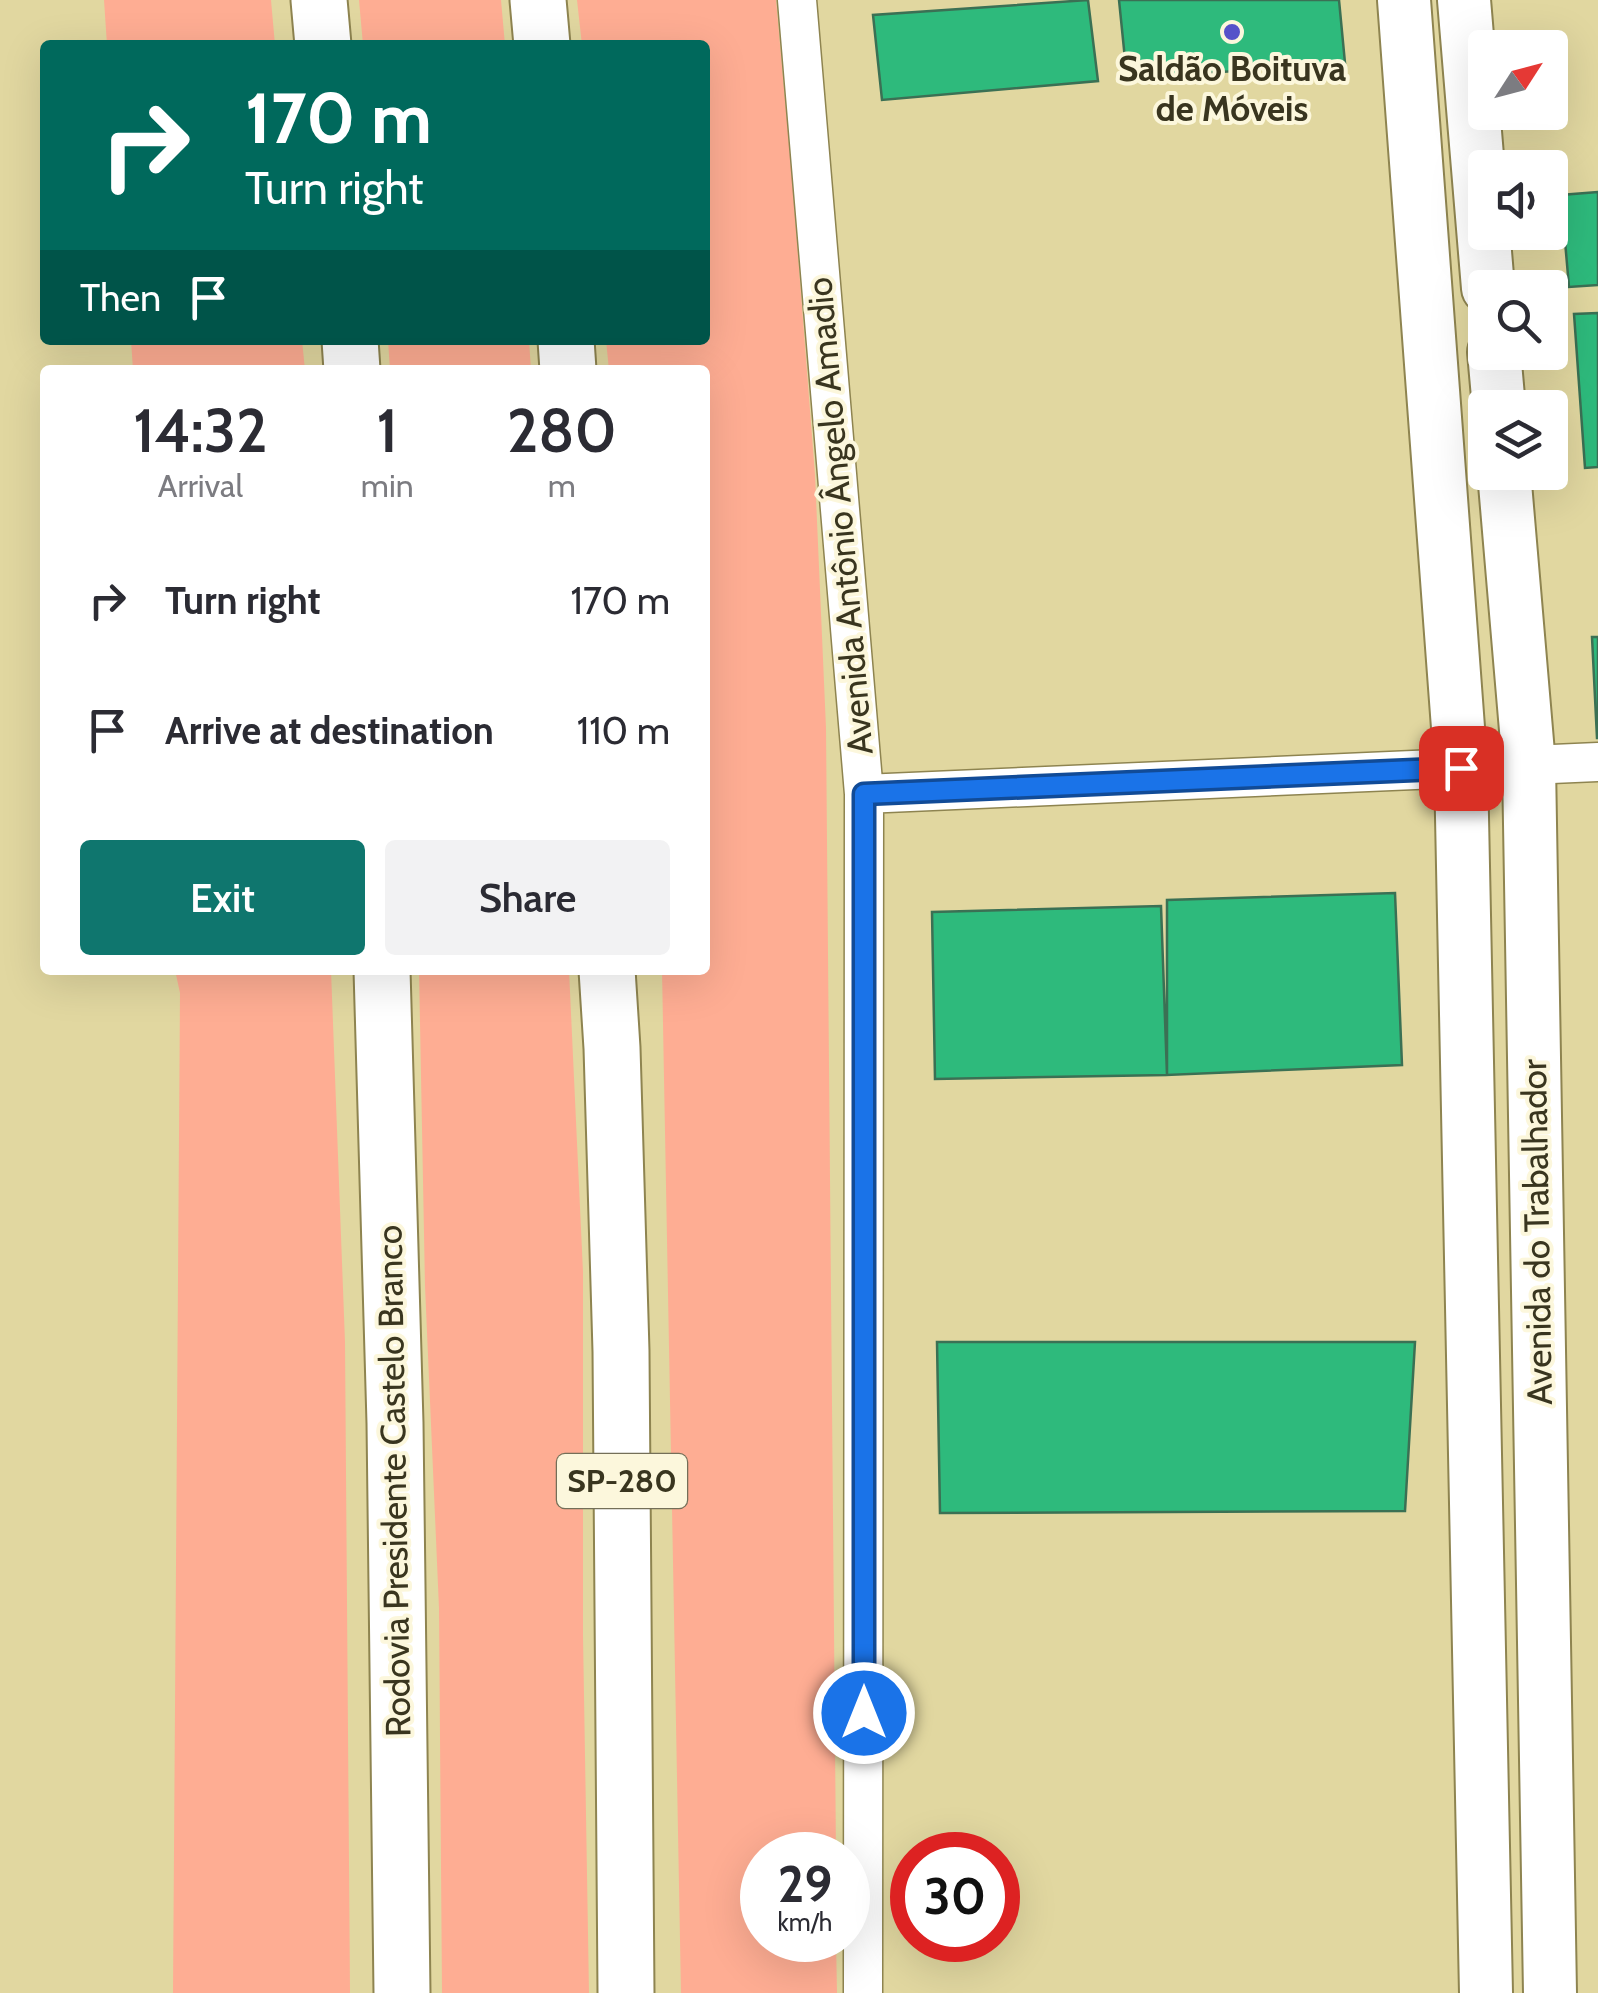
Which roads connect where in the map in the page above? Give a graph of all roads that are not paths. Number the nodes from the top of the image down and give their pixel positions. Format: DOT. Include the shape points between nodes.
graph roads {
  1 [pos="319,0"];
  2 [pos="538,0"];
  3 [pos="797,0"];
  4 [pos="1404,0"];
  5 [pos="1464,0"];
  6 [pos="323,40"];
  7 [pos="542,40"];
  8 [pos="1486,270"];
  9 [pos="1506,490"];
  10 [pos="1598,762"];
  11 [pos="1529,765"];
  12 [pos="1461,768"];
  13 [pos="864,794"];
  14 [pos="382,975"];
  15 [pos="607,975"];
  16 [pos="402,1993"];
  17 [pos="626,1993"];
  18 [pos="864,1993"];
  19 [pos="1486,1993"];
  20 [pos="1550,1993"];
  1 -- 6 [label="highway"];
  2 -- 7 [label="highway"];
  3 -- 13 [label="street, Avenida Antônio Ângelo Amadio"];
  4 -- 12 [label="street"];
  5 -- 8 [label="street"];
  9 -- 11 [label="street, Avenida do Trabalhador"];
  10 -- 11 [label="street"];
  11 -- 12 [label="street"];
  11 -- 20 [label="street, Avenida do Trabalhador"];
  12 -- 13 [label="street"];
  12 -- 19 [label="street"];
  13 -- 18 [label="street, Avenida Antônio Ângelo Amadio"];
  14 -- 16 [label="highway, Rodovia Presidente Castelo Branco"];
  15 -- 17 [label="highway, SP-280" via="621,1352"];
}
